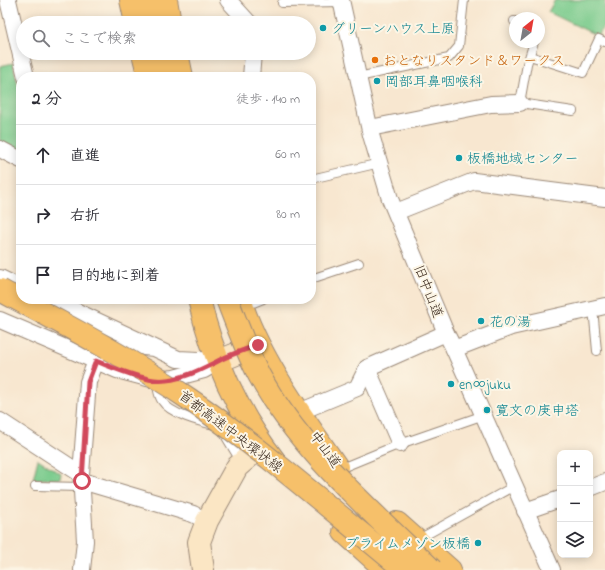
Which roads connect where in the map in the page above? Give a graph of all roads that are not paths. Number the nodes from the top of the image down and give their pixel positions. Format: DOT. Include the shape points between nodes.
graph roads {
  1 [pos="8,0"];
  2 [pos="131,0"];
  3 [pos="148,0"];
  4 [pos="157,0"];
  5 [pos="166,0"];
  6 [pos="228,0"];
  7 [pos="464,0"];
  8 [pos="342,1"];
  9 [pos="282,3"];
  10 [pos="134,16"];
  11 [pos="151,16"];
  12 [pos="160,16"];
  13 [pos="169,16"];
  14 [pos="243,16"];
  15 [pos="16,34"];
  16 [pos="605,42"];
  17 [pos="532,48"];
  18 [pos="530,56"];
  19 [pos="22,60"];
  20 [pos="145,60"];
  21 [pos="162,60"];
  22 [pos="170,60"];
  23 [pos="178,60"];
  24 [pos="252,60"];
  25 [pos="25,72"];
  26 [pos="148,72"];
  27 [pos="165,72"];
  28 [pos="173,72"];
  29 [pos="181,72"];
  30 [pos="251,72"];
  31 [pos="358,77"];
  32 [pos="520,103"];
  33 [pos="573,111"];
  34 [pos="370,128"];
  35 [pos="0,149"];
  36 [pos="16,157"];
  37 [pos="380,163"];
  38 [pos="316,178"];
  39 [pos="605,198"];
  40 [pos="396,212"];
  41 [pos="359,263"];
  42 [pos="316,277"];
  43 [pos="0,278"];
  44 [pos="0,283"];
  45 [pos="16,286"];
  46 [pos="0,290"];
  47 [pos="16,291"];
  48 [pos="16,299"];
  49 [pos="26,304"];
  50 [pos="39,304"];
  51 [pos="46,304"];
  52 [pos="60,304"];
  53 [pos="201,304"];
  54 [pos="237,304"];
  55 [pos="238,304"];
  56 [pos="599,307"];
  57 [pos="59,318"];
  58 [pos="0,320"];
  59 [pos="31,333"];
  60 [pos="446,333"];
  61 [pos="258,345"];
  62 [pos="454,348"];
  63 [pos="597,351"];
  64 [pos="165,352"];
  65 [pos="96,361"];
  66 [pos="219,361"];
  67 [pos="367,368"];
  68 [pos="155,380"];
  69 [pos="299,412"];
  70 [pos="484,415"];
  71 [pos="0,421"];
  72 [pos="400,444"];
  73 [pos="268,452"];
  74 [pos="241,462"];
  75 [pos="339,469"];
  76 [pos="82,481"];
  77 [pos="605,482"];
  78 [pos="35,486"];
  79 [pos="514,486"];
  80 [pos="593,487"];
  81 [pos="557,499"];
  82 [pos="525,511"];
  83 [pos="207,521"];
  84 [pos="416,540"];
  85 [pos="82,570"];
  86 [pos="203,570"];
  87 [pos="386,570"];
  88 [pos="405,570"];
  89 [pos="412,570"];
  90 [pos="434,570"];
  91 [pos="450,570"];
  92 [pos="552,570"];
  1 -- 15 [label="street"];
  2 -- 10 [label="highway"];
  3 -- 11 [label="highway"];
  4 -- 12 [label="highway"];
  5 -- 13 [label="highway"];
  6 -- 14 [label="street"];
  7 -- 31 [label="lane" via="459,46 449,58"];
  8 -- 9 [label="lane"];
  8 -- 31 [label="street, 旧中山道"];
  16 -- 18 [label="lane" via="599,39 583,73"];
  17 -- 18 [label="lane"];
  18 -- 32 [label="lane"];
  19 -- 25 [label="street"];
  20 -- 26 [label="highway"];
  21 -- 27 [label="highway"];
  22 -- 28 [label="highway"];
  23 -- 29 [label="highway"];
  24 -- 30 [label="street"];
  31 -- 34 [label="street, 旧中山道"];
  32 -- 33 [label="lane"];
  32 -- 34 [label="street" via="491,104"];
  34 -- 37 [label="street, 旧中山道"];
  35 -- 36 [label="street"];
  37 -- 38 [label="lane"];
  37 -- 40 [label="street, 旧中山道"];
  39 -- 40 [label="street" via="474,181"];
  40 -- 60 [label="street, 旧中山道"];
  41 -- 42 [label="lane"];
  43 -- 45 [label="street"];
  44 -- 47 [label="highway"];
  46 -- 48 [label="highway, 首都高速中央環状線, bridge"];
  49 -- 88 [label="highway, 首都高速中央環状線, bridge" via="126,359 188,398 272,460"];
  50 -- 89 [label="highway, 首都高速中央環状線" via="132,354 192,393 274,455"];
  51 -- 59 [label="street"];
  52 -- 64 [label="street"];
  53 -- 66 [label="highway"];
  54 -- 90 [label="highway, bridge" via="243,341 281,410 311,449"];
  55 -- 61 [label="highway, 中山道"];
  56 -- 62 [label="street" via="512,327"];
  56 -- 63 [label="lane"];
  57 -- 64 [label="lane" via="125,347"];
  58 -- 59 [label="street"];
  59 -- 65 [label="street"];
  60 -- 62 [label="street, 旧中山道"];
  60 -- 67 [label="street"];
  61 -- 66 [label="street"];
  61 -- 69 [label="highway, 中山道"];
  62 -- 70 [label="street, 旧中山道"];
  64 -- 66 [label="street" via="178,359"];
  65 -- 68 [label="street" via="117,370"];
  65 -- 76 [label="street" via="88,382"];
  66 -- 68 [label="street" via="204,370"];
  66 -- 73 [label="highway" via="242,410"];
  67 -- 69 [label="street" via="357,388"];
  67 -- 72 [label="street"];
  68 -- 74 [label="lane" via="162,402 194,421 219,427"];
  69 -- 75 [label="highway, 中山道"];
  70 -- 72 [label="lane"];
  70 -- 79 [label="street, 旧中山道"];
  71 -- 76 [label="street"];
  72 -- 75 [label="lane"];
  73 -- 74 [label="street" via="252,454"];
  73 -- 87 [label="highway" via="303,496"];
  74 -- 83 [label="street"];
  75 -- 84 [label="highway, 中山道"];
  76 -- 78 [label="lane"];
  76 -- 83 [label="street" via="193,514"];
  76 -- 85 [label="street" via="86,541"];
  77 -- 80 [label="street"];
  79 -- 82 [label="street, 旧中山道"];
  79 -- 84 [label="lane"];
  81 -- 82 [label="street"];
  82 -- 92 [label="street, 旧中山道"];
  83 -- 86 [label="street" via="199,542"];
  84 -- 91 [label="highway, 中山道"];
}
